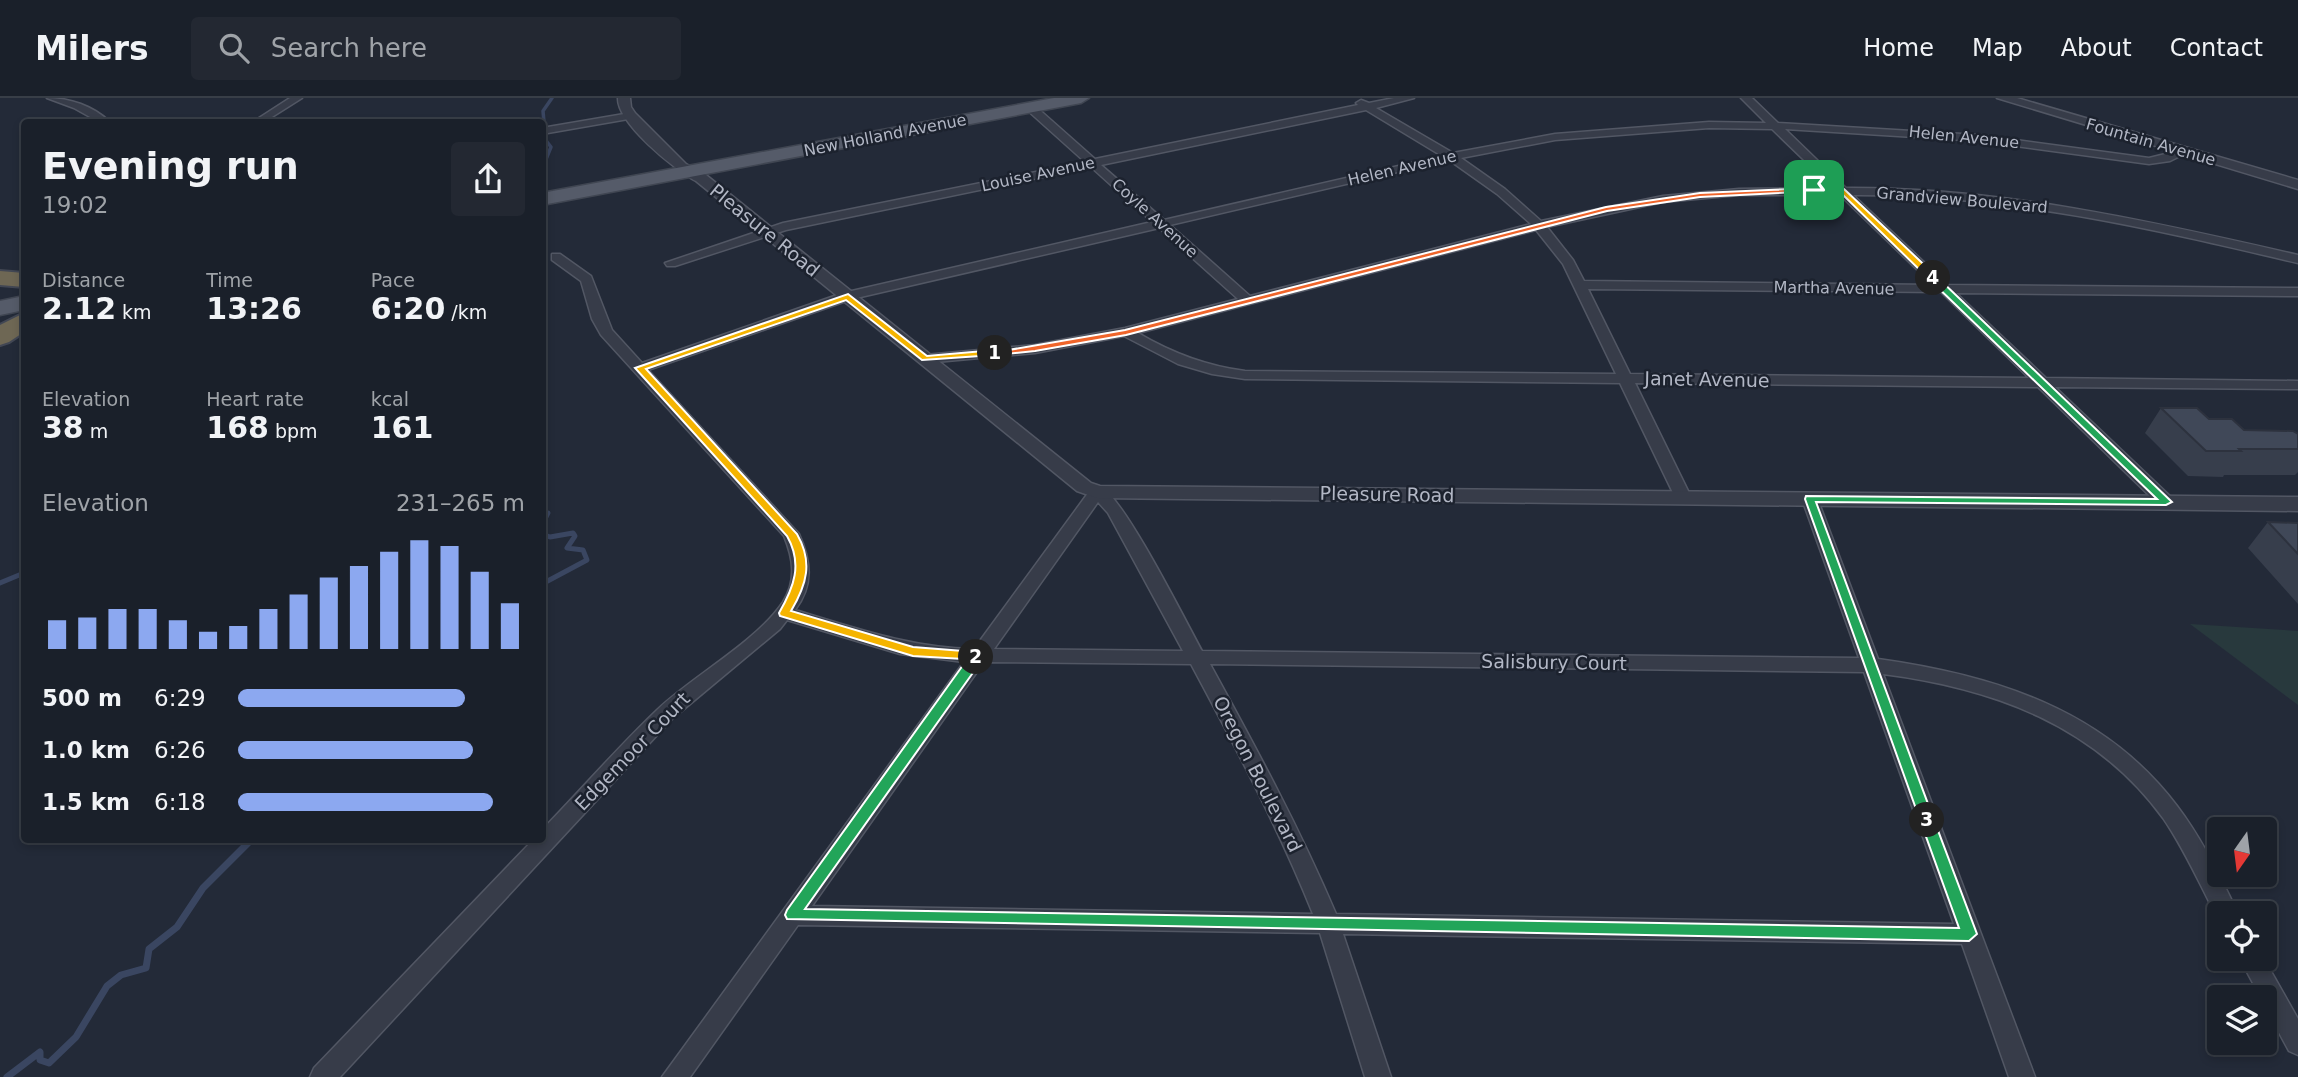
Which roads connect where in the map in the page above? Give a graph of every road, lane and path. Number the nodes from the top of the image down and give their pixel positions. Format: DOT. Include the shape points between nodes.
graph roads {
  1 [pos="52,98"];
  2 [pos="83,98"];
  3 [pos="297,98"];
  4 [pos="624,98"];
  5 [pos="1081,98"];
  6 [pos="1352,98"];
  7 [pos="1409,98"];
  8 [pos="1746,98"];
  9 [pos="2003,98"];
  10 [pos="70,104"];
  11 [pos="1030,107"];
  12 [pos="1366,107"];
  13 [pos="630,116"];
  14 [pos="99,119"];
  15 [pos="263,119"];
  16 [pos="1774,125"];
  17 [pos="546,130"];
  18 [pos="2182,151"];
  19 [pos="1450,157"];
  20 [pos="1093,163"];
  21 [pos="689,172"];
  22 [pos="2298,185"];
  23 [pos="1842,190"];
  24 [pos="546,198"];
  25 [pos="1161,223"];
  26 [pos="1541,225"];
  27 [pos="767,232"];
  28 [pos="556,257"];
  29 [pos="2298,258"];
  30 [pos="671,263"];
  31 [pos="0,278"];
  32 [pos="21,280"];
  33 [pos="1580,285"];
  34 [pos="1944,289"];
  35 [pos="21,292"];
  36 [pos="2298,292"];
  37 [pos="0,296"];
  38 [pos="848,296"];
  39 [pos="1248,301"];
  40 [pos="21,304"];
  41 [pos="0,308"];
  42 [pos="21,323"];
  43 [pos="1126,332"];
  44 [pos="0,337"];
  45 [pos="925,359"];
  46 [pos="640,368"];
  47 [pos="1626,379"];
  48 [pos="2042,383"];
  49 [pos="2298,385"];
  50 [pos="1097,492"];
  51 [pos="1683,497"];
  52 [pos="1810,499"];
  53 [pos="2166,502"];
  54 [pos="2298,503"];
  55 [pos="784,613"];
  56 [pos="978,657"];
  57 [pos="1198,659"];
  58 [pos="1870,665"];
  59 [pos="546,840"];
  60 [pos="543,843"];
  61 [pos="2220,901"];
  62 [pos="792,915"];
  63 [pos="1328,923"];
  64 [pos="1969,934"];
  65 [pos="2259,971"];
  66 [pos="2298,1043"];
  67 [pos="323,1077"];
  68 [pos="676,1077"];
  69 [pos="1378,1077"];
  70 [pos="2022,1077"];
  1 -- 10 [label="street"];
  2 -- 10 [label="street"];
  3 -- 15 [label="street"];
  4 -- 13 [label="street, Pleasure Road"];
  5 -- 11 [label="main road, New Holland Avenue"];
  6 -- 12 [label="street"];
  7 -- 12 [label="street, Louise Avenue"];
  8 -- 16 [label="street"];
  9 -- 18 [label="street, Fountain Avenue"];
  10 -- 14 [label="street"];
  11 -- 20 [label="street, Coyle Avenue"];
  11 -- 21 [label="main road, New Holland Avenue"];
  12 -- 19 [label="street"];
  12 -- 20 [label="street, Louise Avenue"];
  13 -- 17 [label="street"];
  13 -- 21 [label="street, Pleasure Road"];
  16 -- 18 [label="street, Helen Avenue" via="1938,134 2149,161"];
  16 -- 19 [label="street, Helen Avenue" via="1596,132"];
  16 -- 23 [label="street"];
  18 -- 22 [label="street, Fountain Avenue"];
  19 -- 25 [label="street, Helen Avenue"];
  19 -- 26 [label="street" via="1502,191"];
  20 -- 25 [label="street, Coyle Avenue"];
  20 -- 27 [label="street, Louise Avenue"];
  21 -- 24 [label="main road, New Holland Avenue"];
  21 -- 27 [label="street, Pleasure Road"];
  23 -- 26 [label="street, Grandview Boulevard" via="1688,197 1606,209"];
  23 -- 29 [label="street, Grandview Boulevard" via="2043,207 2146,224"];
  23 -- 34 [label="street"];
  25 -- 38 [label="street, Helen Avenue"];
  25 -- 39 [label="street, Coyle Avenue"];
  26 -- 33 [label="street"];
  26 -- 39 [label="street, Grandview Boulevard"];
  27 -- 30 [label="street, Louise Avenue"];
  27 -- 38 [label="street, Pleasure Road"];
  28 -- 46 [label="street, Edgemoor Court" via="587,279 603,326"];
  31 -- 32 [label="highway"];
  33 -- 34 [label="street, Martha Avenue"];
  33 -- 47 [label="street"];
  34 -- 36 [label="street, Martha Avenue"];
  34 -- 48 [label="street"];
  35 -- 37 [label="main road"];
  38 -- 45 [label="street, Pleasure Road"];
  38 -- 46 [label="street, Helen Avenue"];
  39 -- 43 [label="street, Grandview Boulevard"];
  40 -- 41 [label="main road"];
  42 -- 44 [label="highway"];
  43 -- 45 [label="street, Grandview Boulevard" via="1035,349"];
  43 -- 47 [label="street, Janet Avenue" via="1183,363 1228,374"];
  45 -- 50 [label="street, Pleasure Road" via="1084,487"];
  46 -- 55 [label="street, Edgemoor Court" via="798,545 803,568"];
  47 -- 48 [label="street, Janet Avenue"];
  47 -- 51 [label="street"];
  48 -- 49 [label="street, Janet Avenue"];
  48 -- 53 [label="street"];
  50 -- 51 [label="street, Pleasure Road"];
  50 -- 56 [label="street"];
  50 -- 57 [label="street, Oregon Boulevard" via="1115,510"];
  51 -- 52 [label="street, Pleasure Road"];
  52 -- 53 [label="street, Pleasure Road"];
  52 -- 58 [label="street"];
  53 -- 54 [label="street, Pleasure Road"];
  55 -- 56 [label="street, Salisbury Court" via="913,652"];
  55 -- 59 [label="street, Edgemoor Court" via="761,638 665,714"];
  56 -- 57 [label="street, Salisbury Court"];
  56 -- 62 [label="street"];
  57 -- 58 [label="street, Salisbury Court"];
  57 -- 63 [label="street, Oregon Boulevard" via="1298,850"];
  58 -- 61 [label="street, Salisbury Court" via="1970,682 2020,699 2079,731 2112,754 2170,812"];
  58 -- 64 [label="street"];
  60 -- 67 [label="street, Edgemoor Court"];
  62 -- 63 [label="street"];
  62 -- 68 [label="street"];
  63 -- 64 [label="street"];
  63 -- 69 [label="street, Oregon Boulevard"];
  64 -- 70 [label="street"];
  65 -- 66 [label="street"];
}
